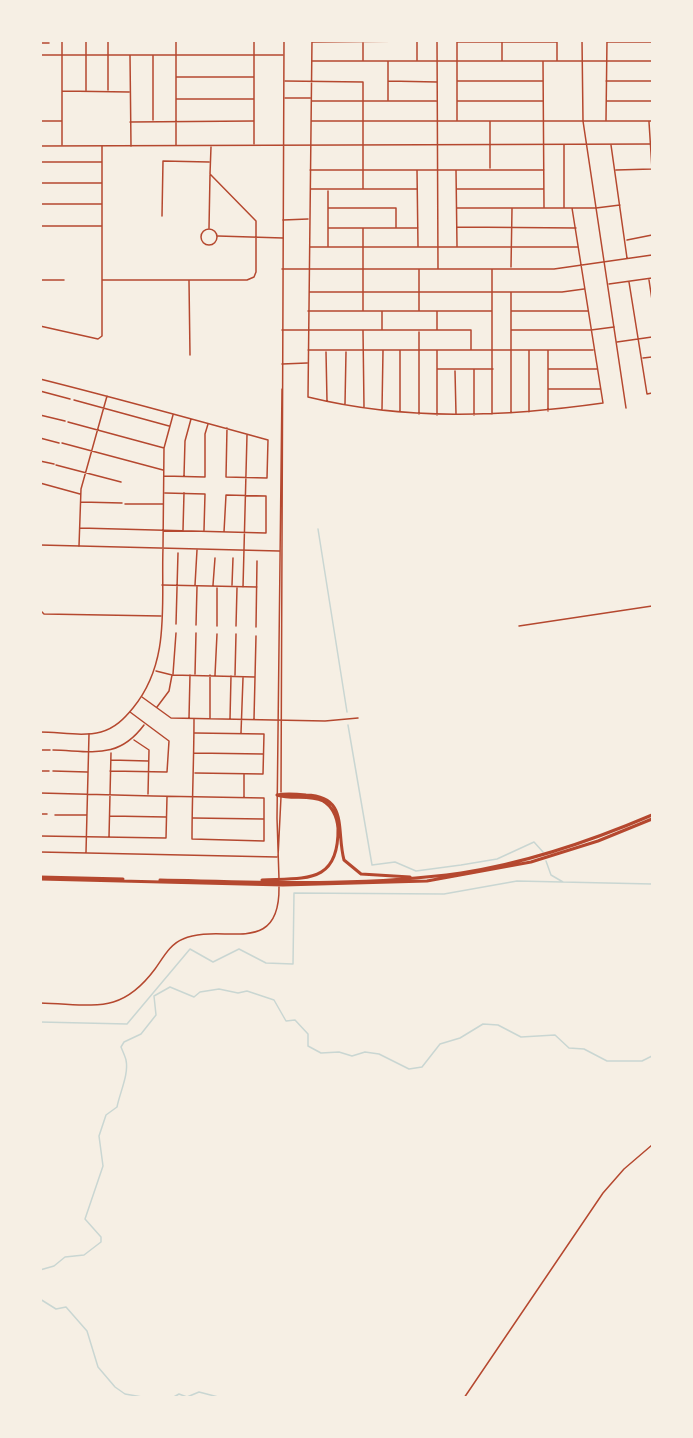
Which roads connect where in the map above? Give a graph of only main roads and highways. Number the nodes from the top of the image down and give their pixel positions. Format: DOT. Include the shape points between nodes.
graph roads {
  1 [pos="652,817"];
  2 [pos="40,878"];
  3 [pos="426,878"];
  4 [pos="274,882"];
  5 [pos="283,882"];
  1 -- 3 [label="highway" via="531,858"];
  1 -- 5 [label="highway" via="564,852 463,876 375,885"];
  2 -- 4 [label="highway"];
  2 -- 4 [label="highway"];
  3 -- 5 [label="highway"];
  3 -- 5 [label="highway" via="361,874 344,860 339,817 333,805 316,795 280,795 325,803 336,818 338,836 335,858 327,869 314,876"];
  4 -- 5 [label="highway"];
}
